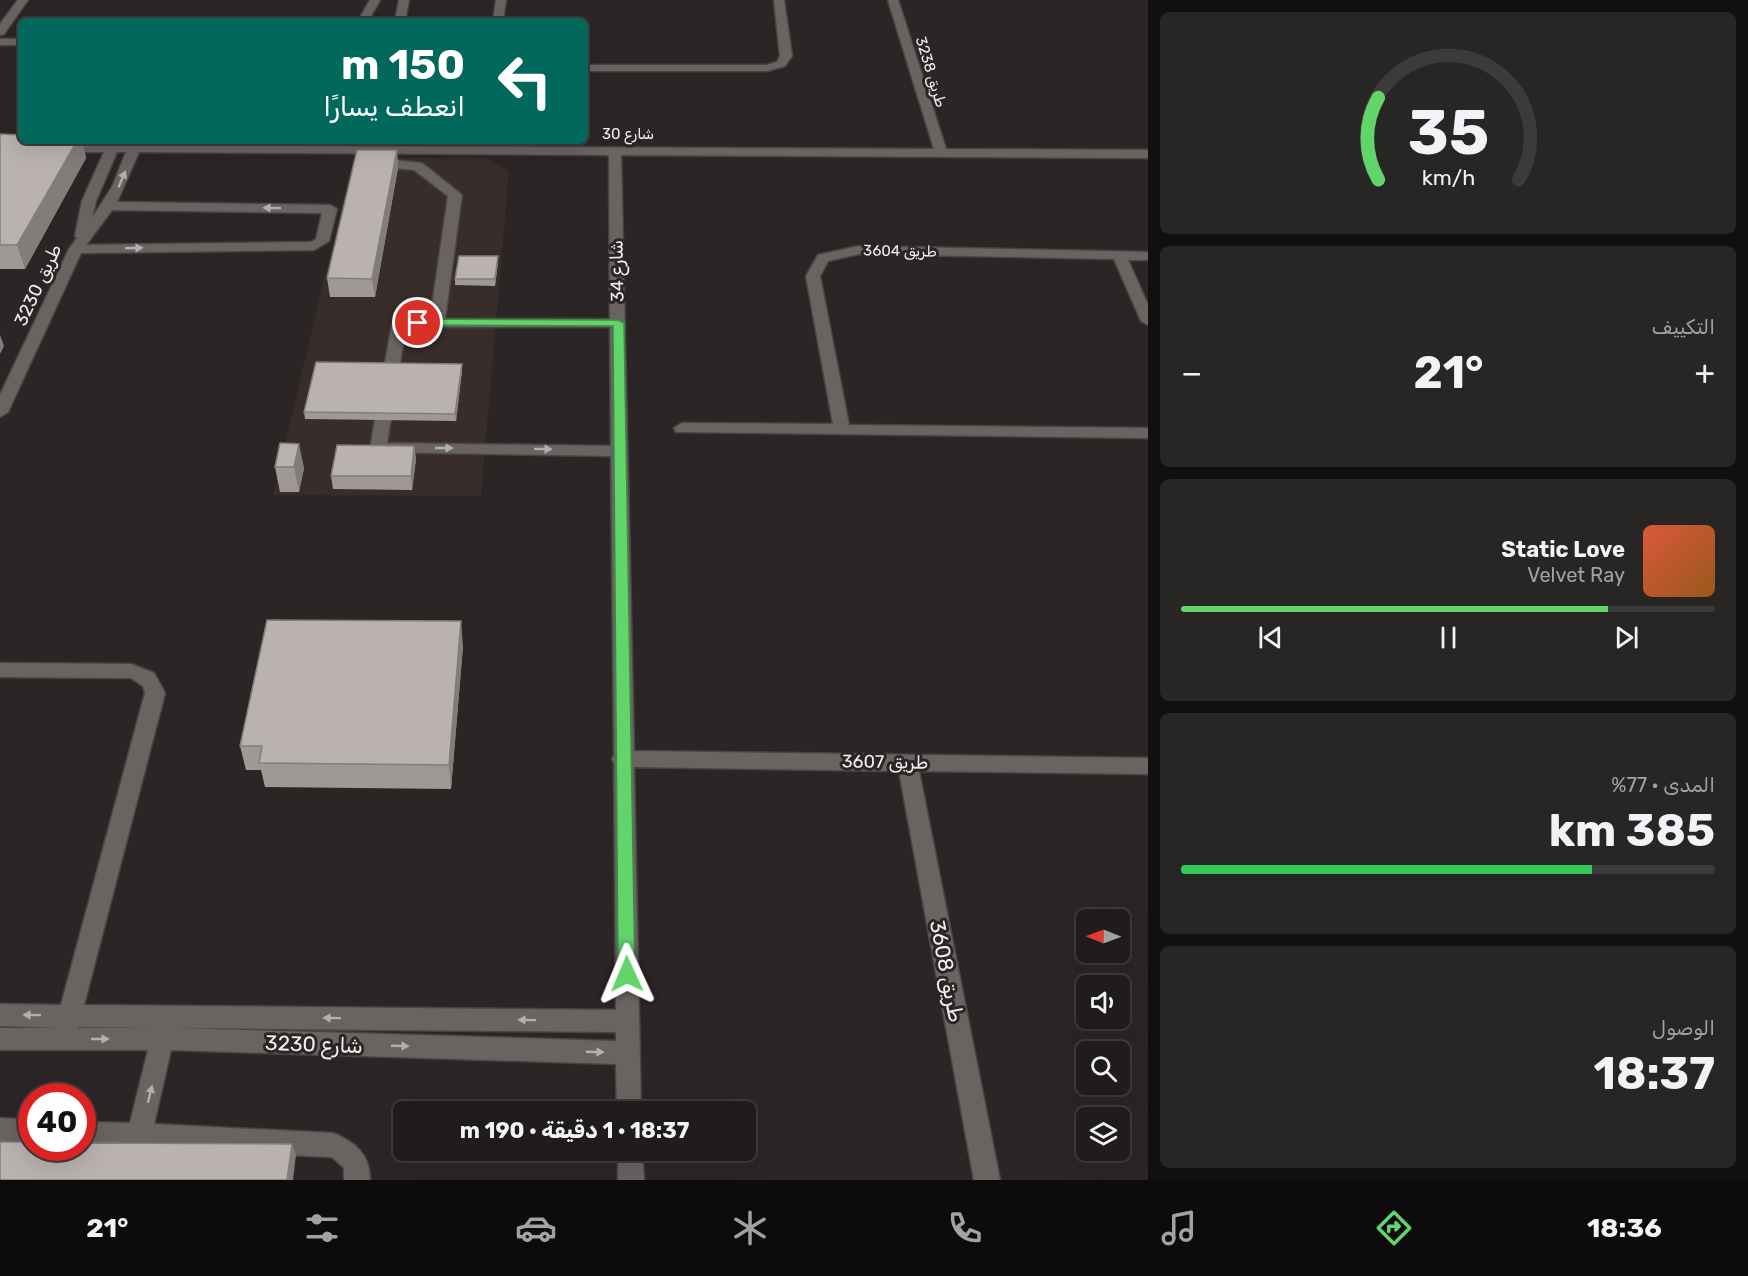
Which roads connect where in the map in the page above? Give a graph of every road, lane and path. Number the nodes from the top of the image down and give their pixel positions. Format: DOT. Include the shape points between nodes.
graph roads {
  1 [pos="23,0"];
  2 [pos="375,0"];
  3 [pos="404,0"];
  4 [pos="501,0"];
  5 [pos="779,0"];
  6 [pos="893,0"];
  7 [pos="0,13"];
  8 [pos="14,13"];
  9 [pos="365,18"];
  10 [pos="401,18"];
  11 [pos="498,18"];
  12 [pos="0,32"];
  13 [pos="0,42"];
  14 [pos="18,42"];
  15 [pos="588,68"];
  16 [pos="180,145"];
  17 [pos="371,146"];
  18 [pos="45,148"];
  19 [pos="112,148"];
  20 [pos="134,148"];
  21 [pos="615,151"];
  22 [pos="941,152"];
  23 [pos="1148,154"];
  24 [pos="108,206"];
  25 [pos="78,245"];
  26 [pos="1119,256"];
  27 [pos="1148,256"];
  28 [pos="1148,321"];
  29 [pos="437,323"];
  30 [pos="618,323"];
  31 [pos="0,412"];
  32 [pos="682,428"];
  33 [pos="842,429"];
  34 [pos="1148,433"];
  35 [pos="621,451"];
  36 [pos="0,670"];
  37 [pos="622,759"];
  38 [pos="907,762"];
  39 [pos="1148,766"];
  40 [pos="0,1015"];
  41 [pos="70,1015"];
  42 [pos="628,1021"];
  43 [pos="165,1028"];
  44 [pos="0,1039"];
  45 [pos="63,1039"];
  46 [pos="628,1053"];
  47 [pos="629,1101"];
  48 [pos="0,1131"];
  49 [pos="18,1132"];
  50 [pos="96,1134"];
  51 [pos="139,1136"];
  52 [pos="630,1161"];
  53 [pos="357,1180"];
  54 [pos="631,1180"];
  55 [pos="987,1180"];
  1 -- 8 [label="street"];
  2 -- 9 [label="street"];
  3 -- 10 [label="street"];
  4 -- 11 [label="street"];
  5 -- 15 [label="street" via="786,56 781,64 767,68"];
  6 -- 22 [label="street, طريق 3238"];
  7 -- 8 [label="street"];
  8 -- 12 [label="street"];
  13 -- 14 [label="street"];
  16 -- 17 [label="street, شارع 30"];
  16 -- 20 [label="street, شارع 30"];
  17 -- 21 [label="street, شارع 30"];
  17 -- 29 [label="street" via="374,162 417,166 453,192 456,199"];
  18 -- 19 [label="street, شارع 30"];
  19 -- 20 [label="street, شارع 30"];
  19 -- 25 [label="street, طريق 3230" via="89,201"];
  24 -- 20 [label="street, طريق 3230, one-way"];
  21 -- 22 [label="street, شارع 30"];
  21 -- 30 [label="street, شارع 34"];
  22 -- 23 [label="street, شارع 30"];
  24 -- 25 [label="street, طريق 3230"];
  25 -- 24 [label="street, one-way" via="314,246 322,241 330,209"];
  25 -- 31 [label="street, طريق 3230"];
  26 -- 27 [label="street, طريق 3604"];
  26 -- 28 [label="street"];
  26 -- 33 [label="street, طريق 3604" via="859,250 824,258 813,276"];
  29 -- 30 [label="street"];
  29 -- 35 [label="street, one-way" via="399,323 378,448"];
  30 -- 35 [label="street, شارع 34"];
  32 -- 33 [label="street"];
  33 -- 34 [label="street"];
  35 -- 37 [label="street, شارع 34"];
  36 -- 41 [label="street" via="131,671 145,675 153,683 155,693"];
  37 -- 38 [label="street, طريق 3607"];
  37 -- 42 [label="street, شارع 34"];
  38 -- 39 [label="street, طريق 3607"];
  38 -- 55 [label="street, طريق 3608"];
  41 -- 40 [label="street, شارع 3230, one-way"];
  41 -- 43 [label="street, شارع 3230"];
  41 -- 45 [label="street"];
  42 -- 43 [label="street, شارع 3230, one-way"];
  42 -- 46 [label="street, شارع 34"];
  45 -- 43 [label="street, شارع 3230, one-way"];
  43 -- 46 [label="street, شارع 3230, one-way"];
  51 -- 43 [label="street, one-way"];
  44 -- 45 [label="street, شارع 3230"];
  46 -- 47 [label="street, شارع 34"];
  48 -- 49 [label="street"];
  50 -- 51 [label="street"];
  51 -- 53 [label="street" via="333,1145 351,1155"];
  52 -- 54 [label="street"];
}
